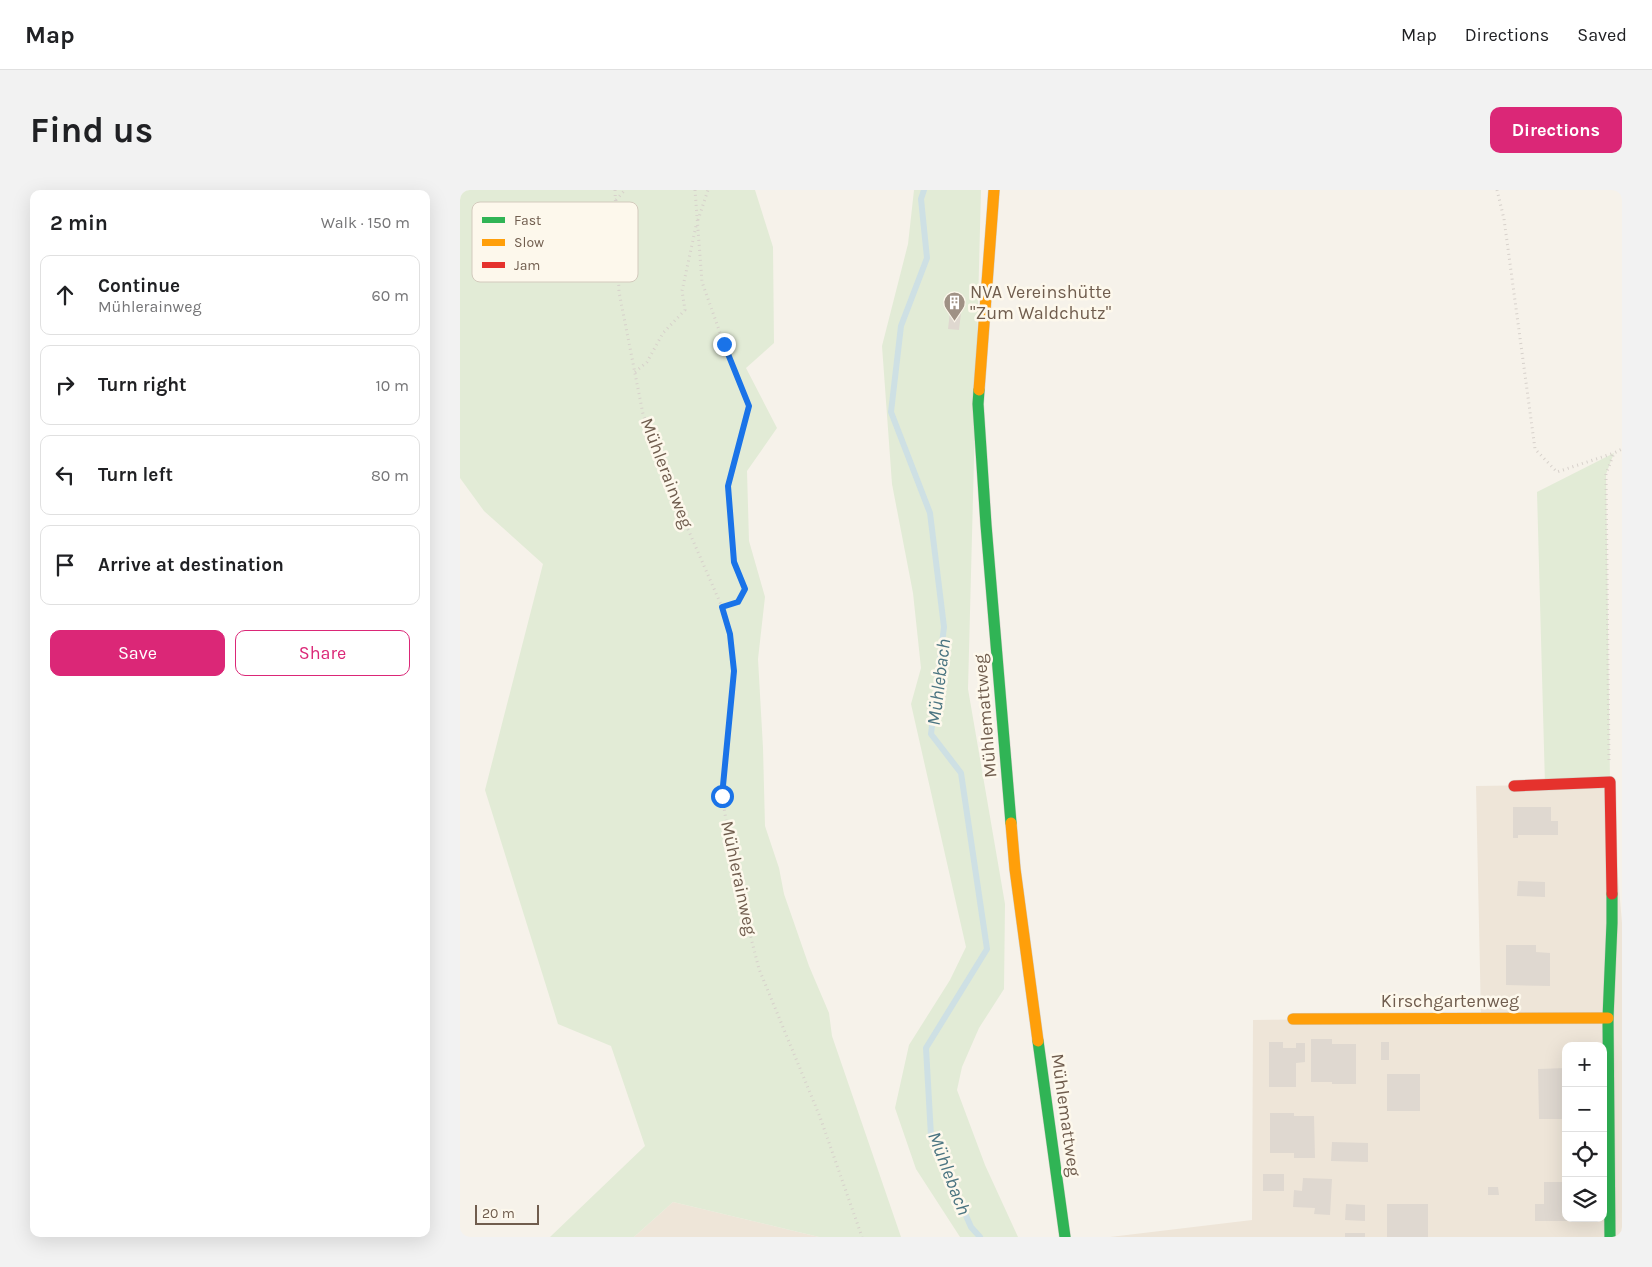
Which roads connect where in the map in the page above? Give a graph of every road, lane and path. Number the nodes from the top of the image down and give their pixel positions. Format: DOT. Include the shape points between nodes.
graph roads {
  1 [pos="615,190"];
  2 [pos="625,190"];
  3 [pos="695,190"];
  4 [pos="708,190"];
  5 [pos="994,190"];
  6 [pos="1497,190"];
  7 [pos="615,200"];
  8 [pos="698,222"];
  9 [pos="619,282"];
  10 [pos="635,372"];
  11 [pos="1622,449"];
  12 [pos="1614,453"];
  13 [pos="722,607"];
  14 [pos="1610,782"];
  15 [pos="1514,786"];
  16 [pos="1608,1018"];
  17 [pos="1293,1019"];
  18 [pos="862,1237"];
  19 [pos="1065,1237"];
  20 [pos="1610,1237"];
  1 -- 7 [label="path, Mühlerainweg"];
  2 -- 7 [label="path"];
  3 -- 8 [label="path"];
  4 -- 8 [label="path"];
  5 -- 19 [label="street, Mühlemattweg" via="978,404 986,525 1015,869"];
  6 -- 12 [label="path" via="1504,219 1535,449 1557,472"];
  8 -- 10 [label="path" via="682,291 685,310 663,333 647,362"];
  8 -- 13 [label="path" via="702,282 749,406 728,486 734,562 745,589 738,602"];
  9 -- 10 [label="path, Mühlerainweg"];
  10 -- 13 [label="path, Mühlerainweg" via="643,414 680,511"];
  11 -- 12 [label="path"];
  12 -- 14 [label="path" via="1606,474"];
  13 -- 18 [label="path, Mühlerainweg" via="730,634 734,671 722,796 736,880 759,969 820,1117"];
  14 -- 15 [label="street"];
  14 -- 16 [label="street" via="1612,923"];
  16 -- 17 [label="street, Kirschgartenweg"];
  16 -- 20 [label="street"];
}
